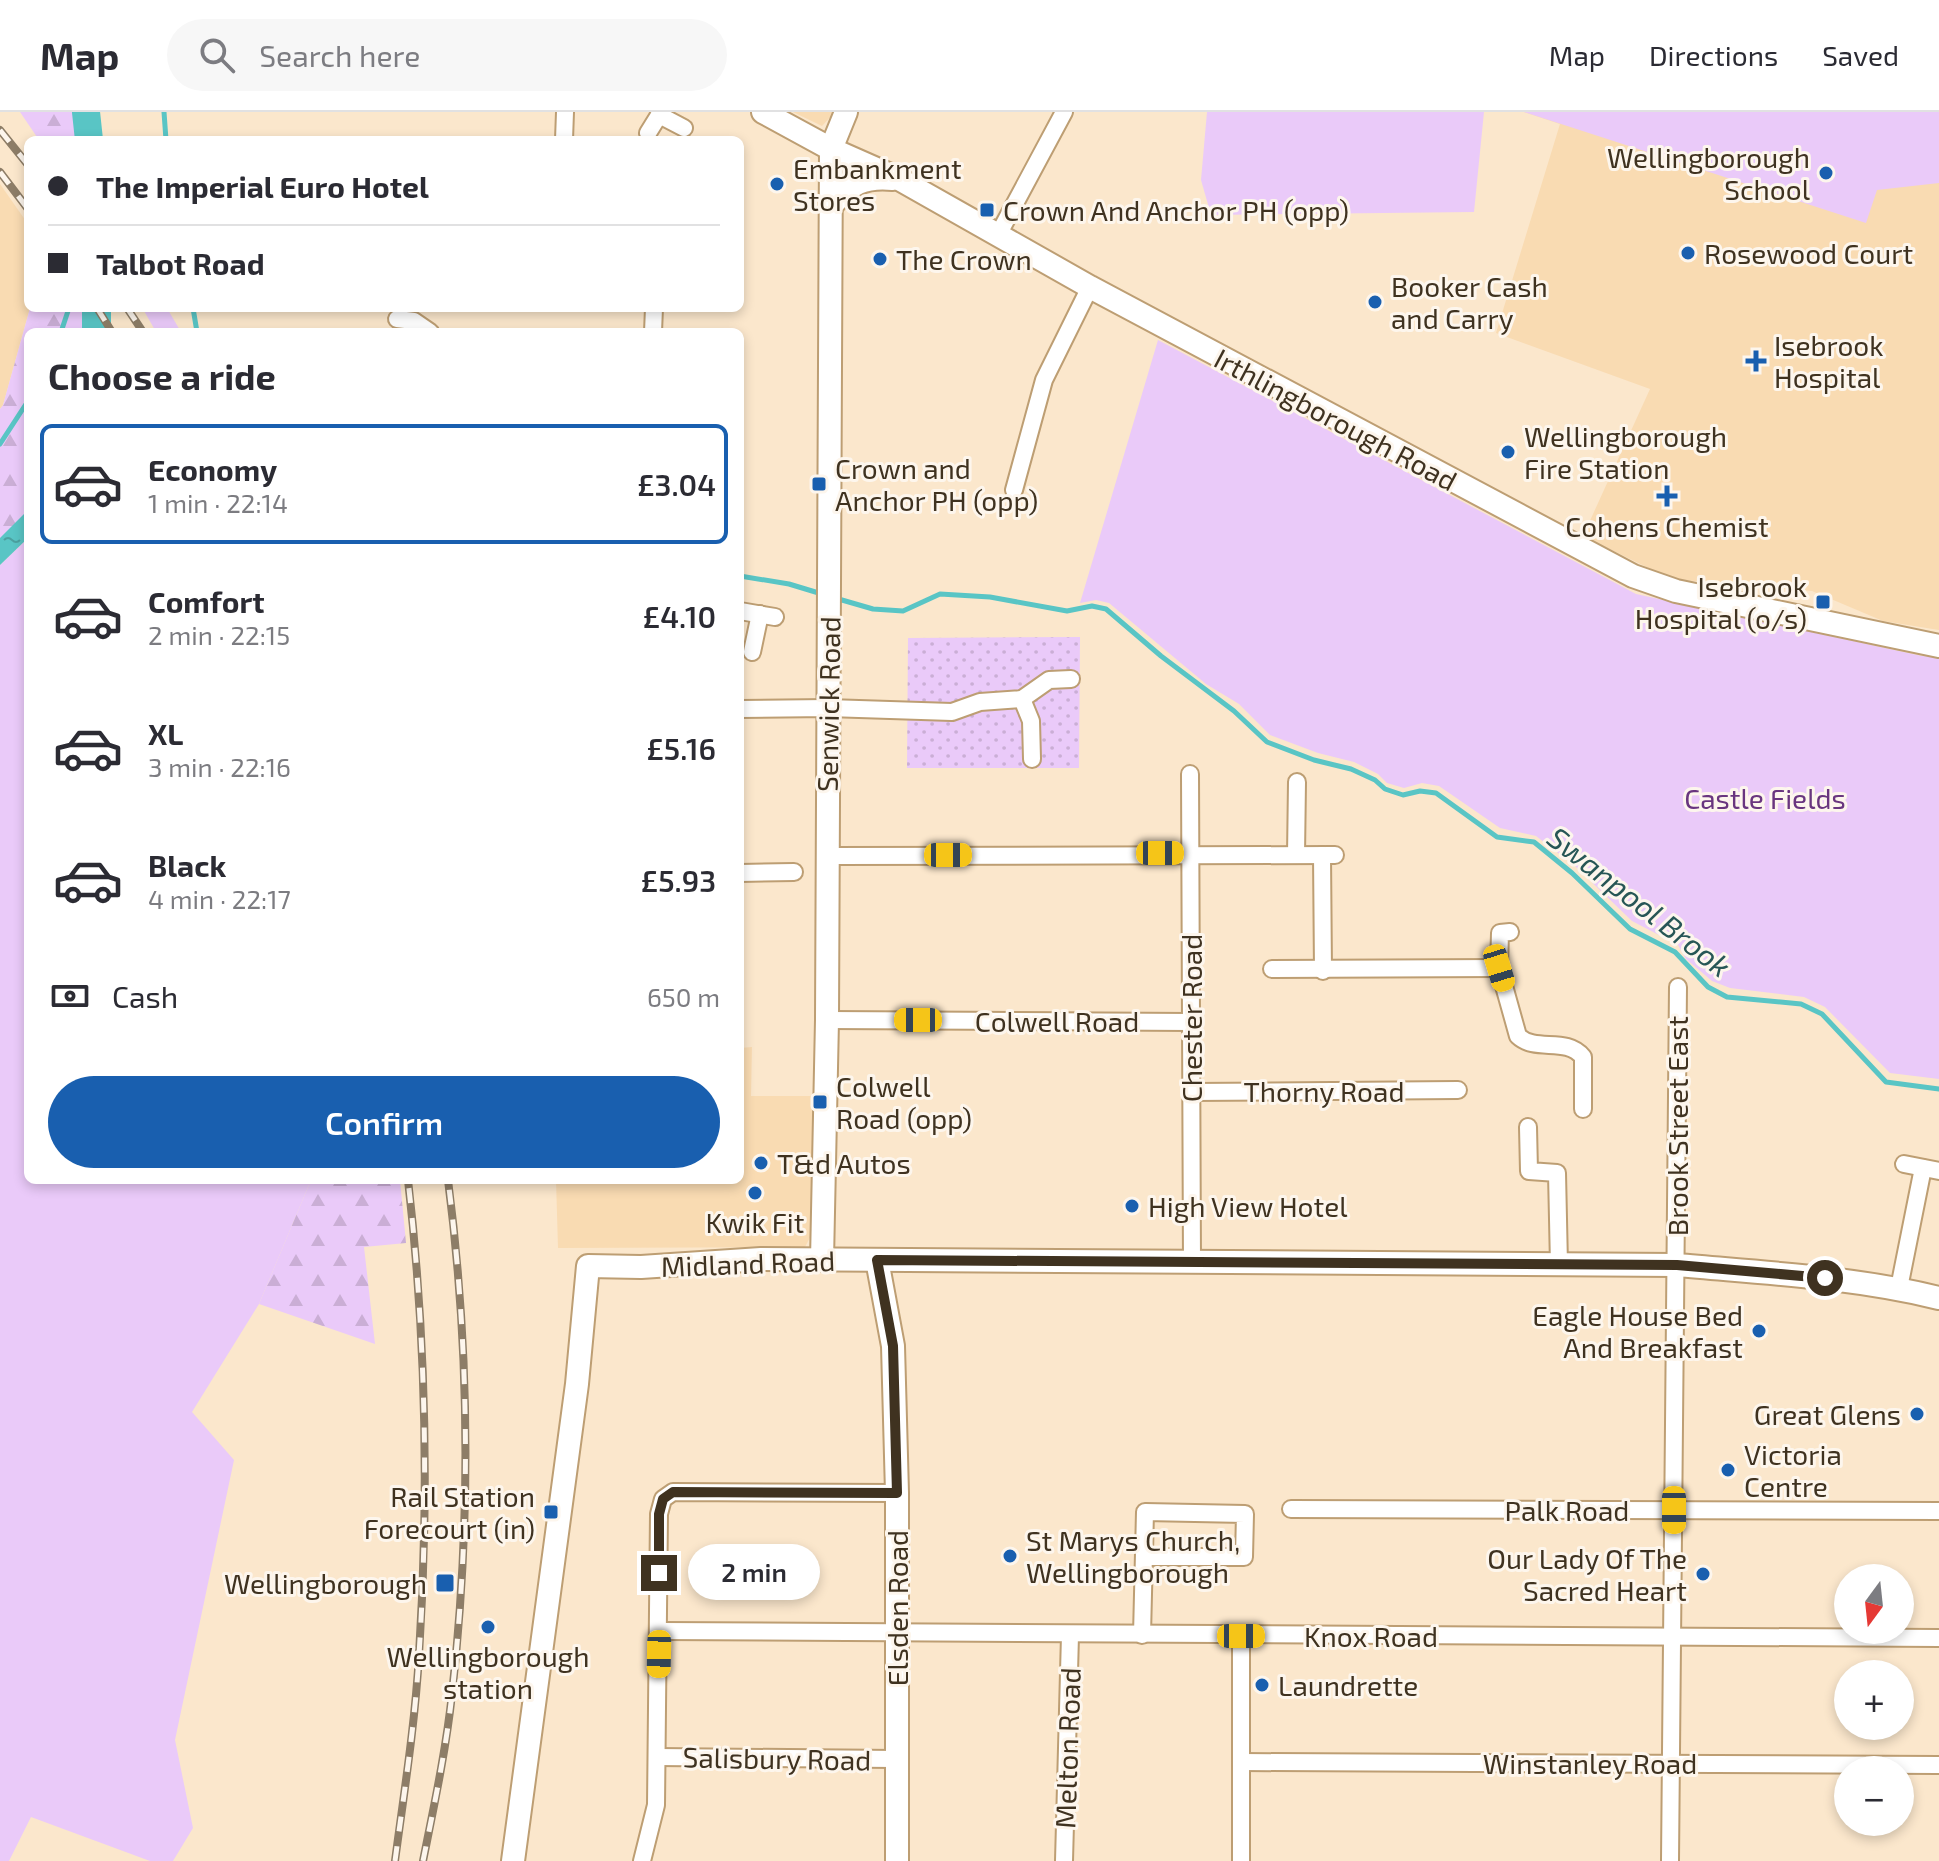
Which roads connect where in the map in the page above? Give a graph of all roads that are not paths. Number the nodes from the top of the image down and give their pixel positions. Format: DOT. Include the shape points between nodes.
graph roads {
  1 [pos="565,112"];
  2 [pos="763,112"];
  3 [pos="846,112"];
  4 [pos="1064,112"];
  5 [pos="660,114"];
  6 [pos="684,128"];
  7 [pos="648,133"];
  8 [pos="564,136"];
  9 [pos="831,149"];
  10 [pos="899,179"];
  11 [pos="831,206"];
  12 [pos="997,237"];
  13 [pos="1090,287"];
  14 [pos="397,319"];
  15 [pos="424,328"];
  16 [pos="1014,490"];
  17 [pos="744,612"];
  18 [pos="1939,646"];
  19 [pos="752,652"];
  20 [pos="1071,679"];
  21 [pos="1022,699"];
  22 [pos="828,708"];
  23 [pos="744,709"];
  24 [pos="1032,759"];
  25 [pos="1190,774"];
  26 [pos="1297,782"];
  27 [pos="1190,853"];
  28 [pos="1296,855"];
  29 [pos="828,856"];
  30 [pos="794,872"];
  31 [pos="744,873"];
  32 [pos="1510,932"];
  33 [pos="1499,968"];
  34 [pos="1272,969"];
  35 [pos="1323,971"];
  36 [pos="1678,987"];
  37 [pos="827,1020"];
  38 [pos="1191,1022"];
  39 [pos="1458,1090"];
  40 [pos="1191,1092"];
  41 [pos="1583,1109"];
  42 [pos="1528,1127"];
  43 [pos="1904,1164"];
  44 [pos="1931,1170"];
  45 [pos="822,1260"];
  46 [pos="877,1260"];
  47 [pos="1192,1262"];
  48 [pos="1559,1265"];
  49 [pos="1677,1265"];
  50 [pos="1899,1288"];
  51 [pos="1939,1298"];
  52 [pos="897,1493"];
  53 [pos="1291,1509"];
  54 [pos="1674,1510"];
  55 [pos="1939,1511"];
  56 [pos="1144,1557"];
  57 [pos="660,1631"];
  58 [pos="897,1634"];
  59 [pos="1070,1635"];
  60 [pos="1142,1635"];
  61 [pos="1241,1636"];
  62 [pos="1673,1637"];
  63 [pos="1939,1638"];
  64 [pos="657,1757"];
  65 [pos="897,1759"];
  66 [pos="1241,1762"];
  67 [pos="1671,1764"];
  68 [pos="1939,1765"];
  69 [pos="513,1861"];
  70 [pos="642,1861"];
  71 [pos="897,1861"];
  72 [pos="1064,1861"];
  73 [pos="1241,1861"];
  74 [pos="1670,1861"];
  1 -- 8 [label="street"];
  2 -- 9 [label="main road, Irthlingborough Road"];
  3 -- 9 [label="main road"];
  4 -- 12 [label="street"];
  5 -- 6 [label="street"];
  5 -- 7 [label="street"];
  9 -- 10 [label="main road, Irthlingborough Road"];
  9 -- 11 [label="main road, Senwick Road"];
  10 -- 11 [label="main road" via="874,177 844,191"];
  10 -- 12 [label="main road, Irthlingborough Road"];
  11 -- 22 [label="main road, Senwick Road"];
  12 -- 13 [label="main road, Irthlingborough Road"];
  13 -- 16 [label="street" via="1044,380"];
  13 -- 18 [label="main road, Irthlingborough Road" via="1633,576 1676,591"];
  14 -- 15 [label="street"];
  17 -- 19 [label="street" via="768,616"];
  20 -- 21 [label="street" via="1049,680"];
  21 -- 22 [label="street" via="980,702 952,712"];
  21 -- 24 [label="street" via="1031,721"];
  22 -- 23 [label="street"];
  22 -- 29 [label="main road, Senwick Road"];
  25 -- 27 [label="street, Chester Road"];
  26 -- 28 [label="street"];
  27 -- 28 [label="street"];
  27 -- 29 [label="street"];
  27 -- 38 [label="street, Chester Road"];
  28 -- 35 [label="street" via="1328,855"];
  29 -- 37 [label="main road, Senwick Road"];
  30 -- 31 [label="street"];
  32 -- 33 [label="street" via="1500,933"];
  33 -- 35 [label="street"];
  33 -- 41 [label="street" via="1521,1039 1566,1045 1583,1057"];
  34 -- 35 [label="street"];
  36 -- 49 [label="street, Brook Street East"];
  37 -- 38 [label="street, Colwell Road"];
  37 -- 45 [label="main road, Senwick Road"];
  38 -- 40 [label="street, Chester Road"];
  39 -- 40 [label="street, Thorny Road"];
  40 -- 47 [label="street, Chester Road"];
  42 -- 48 [label="street" via="1529,1171 1557,1173"];
  43 -- 44 [label="street"];
  44 -- 50 [label="street"];
  45 -- 46 [label="main road, Midland Road"];
  45 -- 69 [label="main road, Midland Road" via="588,1266"];
  46 -- 47 [label="main road, Midland Road"];
  46 -- 52 [label="main road, Elsden Road" via="893,1346"];
  47 -- 48 [label="main road, Midland Road"];
  48 -- 49 [label="main road, Midland Road"];
  49 -- 50 [label="main road, Midland Road"];
  49 -- 54 [label="street, Brook Street East"];
  50 -- 51 [label="main road, Midland Road"];
  52 -- 57 [label="street" via="673,1492 663,1499 659,1514"];
  52 -- 58 [label="main road, Elsden Road"];
  53 -- 54 [label="street, Palk Road"];
  54 -- 55 [label="street, Palk Road"];
  54 -- 62 [label="street, Brook Street East"];
  56 -- 56 [label="street" via="1145,1512 1245,1514 1244,1557"];
  56 -- 60 [label="street"];
  57 -- 58 [label="street, Knox Road"];
  57 -- 64 [label="street"];
  58 -- 59 [label="street, Knox Road"];
  58 -- 65 [label="main road, Elsden Road"];
  59 -- 60 [label="street, Knox Road"];
  59 -- 72 [label="street, Melton Road"];
  60 -- 61 [label="street, Knox Road"];
  61 -- 62 [label="street, Knox Road"];
  61 -- 66 [label="street"];
  62 -- 63 [label="street, Knox Road"];
  62 -- 67 [label="street, Brook Street East"];
  64 -- 65 [label="street, Salisbury Road"];
  64 -- 70 [label="street" via="654,1822"];
  65 -- 71 [label="main road, Elsden Road"];
  66 -- 67 [label="street, Winstanley Road"];
  66 -- 73 [label="street"];
  67 -- 68 [label="street, Winstanley Road"];
  67 -- 74 [label="street, Brook Street East"];
}
